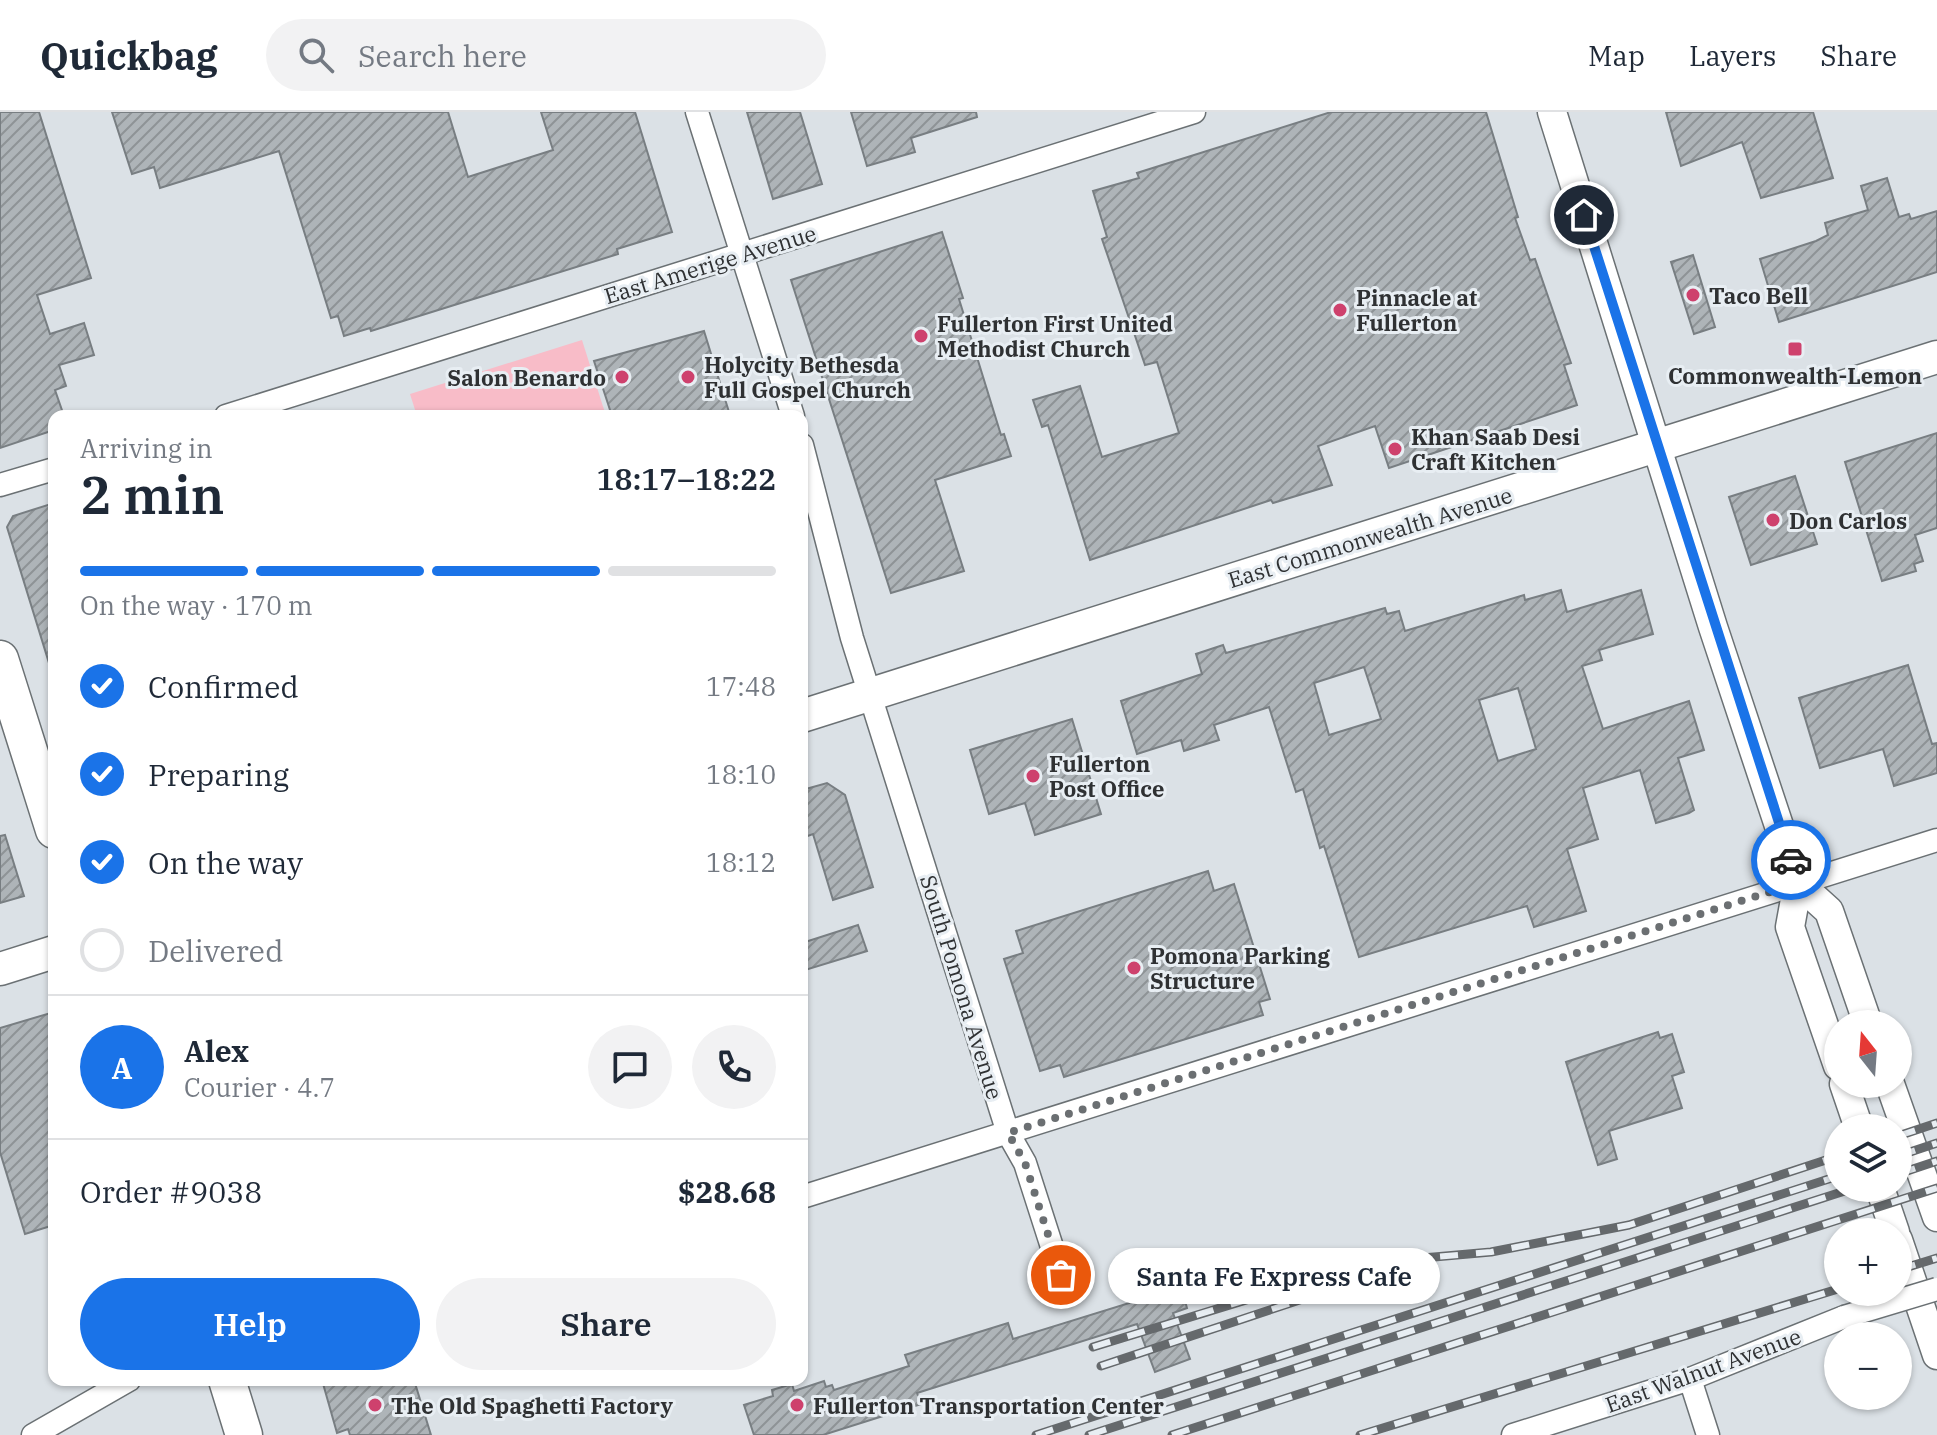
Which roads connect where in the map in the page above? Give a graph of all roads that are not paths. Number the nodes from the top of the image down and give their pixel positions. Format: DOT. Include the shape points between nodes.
graph roads {
  1 [pos="697,112"];
  2 [pos="1194,112"];
  3 [pos="1552,112"];
  4 [pos="743,253"];
  5 [pos="1937,357"];
  6 [pos="245,410"];
  7 [pos="791,410"];
  8 [pos="1656,447"];
  9 [pos="808,467"];
  10 [pos="48,471"];
  11 [pos="0,485"];
  12 [pos="0,659"];
  13 [pos="870,695"];
  14 [pos="808,714"];
  15 [pos="48,811"];
  16 [pos="1937,840"];
  17 [pos="1798,883"];
  18 [pos="48,954"];
  19 [pos="0,969"];
  20 [pos="1863,1010"];
  21 [pos="1824,1025"];
  22 [pos="1895,1098"];
  23 [pos="1008,1133"];
  24 [pos="808,1195"];
  25 [pos="1937,1217"];
  26 [pos="1061,1275"];
  27 [pos="1912,1281"];
  28 [pos="1937,1289"];
  29 [pos="1937,1355"];
  30 [pos="1690,1379"];
  31 [pos="119,1386"];
  32 [pos="229,1386"];
  33 [pos="33,1435"];
  34 [pos="244,1435"];
  35 [pos="1513,1435"];
  36 [pos="1708,1435"];
  1 -- 4 [label="street"];
  2 -- 4 [label="street, East Amerige Avenue"];
  3 -- 8 [label="street"];
  4 -- 6 [label="street, East Amerige Avenue"];
  4 -- 7 [label="street"];
  5 -- 8 [label="main road, East Commonwealth Avenue"];
  8 -- 13 [label="main road, East Commonwealth Avenue"];
  8 -- 17 [label="street"];
  9 -- 13 [label="street, South Pomona Avenue"];
  10 -- 11 [label="street"];
  12 -- 15 [label="main road"];
  13 -- 14 [label="main road, East Commonwealth Avenue"];
  13 -- 23 [label="street, South Pomona Avenue"];
  16 -- 17 [label="street"];
  17 -- 20 [label="street" via="1829,911"];
  17 -- 21 [label="street" via="1790,927"];
  17 -- 23 [label="street"];
  18 -- 19 [label="main road"];
  22 -- 25 [label="street"];
  23 -- 24 [label="street"];
  23 -- 26 [label="street, South Pomona Avenue" via="1025,1163"];
  27 -- 29 [label="street"];
  28 -- 30 [label="street, East Walnut Avenue, bridge" via="1844,1317"];
  30 -- 35 [label="street, East Walnut Avenue"];
  30 -- 36 [label="street"];
  31 -- 33 [label="street"];
  32 -- 34 [label="main road"];
}
